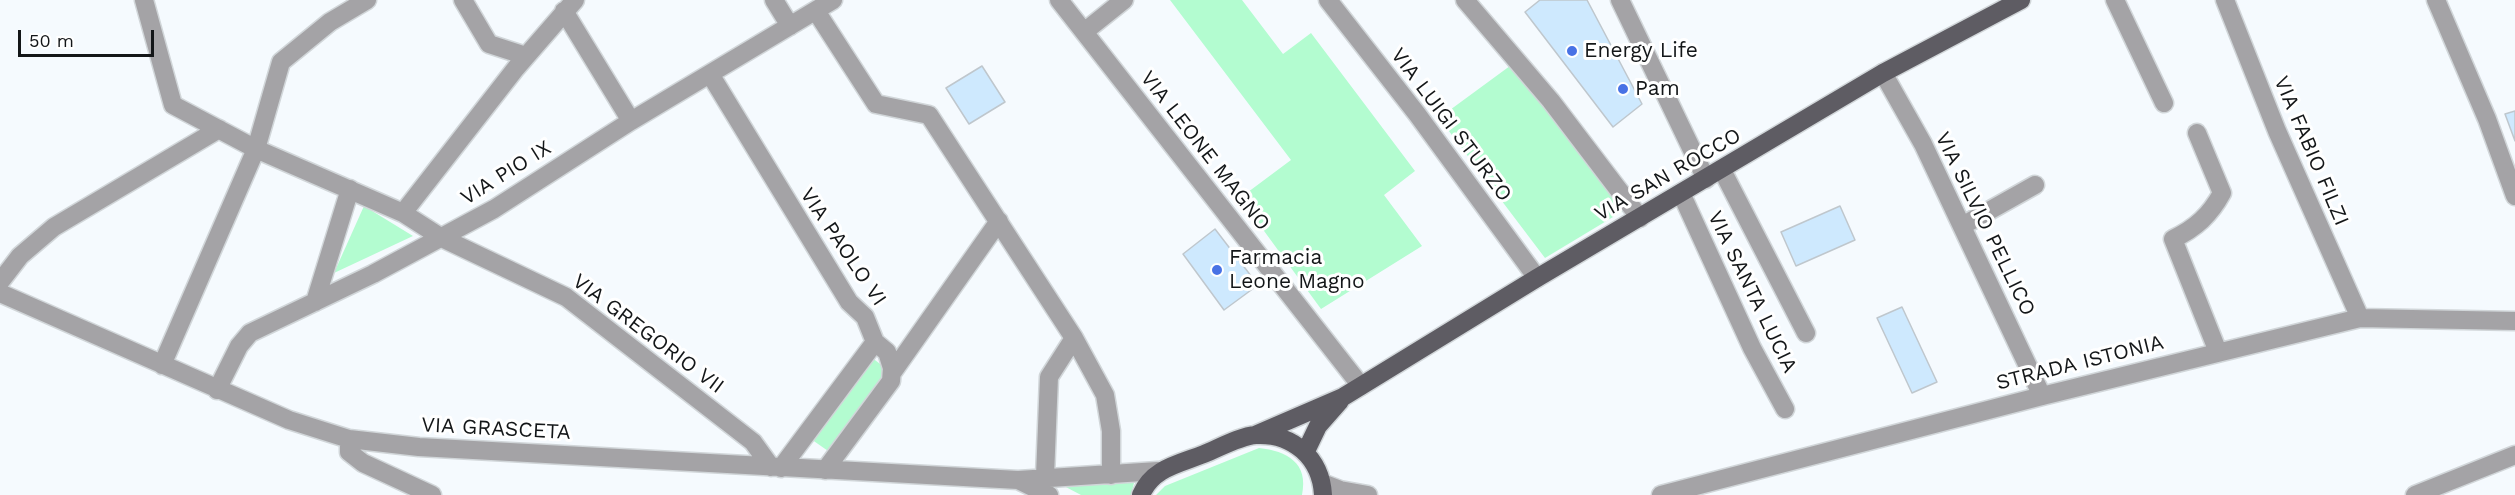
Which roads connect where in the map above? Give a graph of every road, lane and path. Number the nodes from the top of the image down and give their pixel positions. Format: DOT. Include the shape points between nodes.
graph roads {
  1 [pos="144,0"];
  2 [pos="367,0"];
  3 [pos="463,0"];
  4 [pos="774,0"];
  5 [pos="833,0"];
  6 [pos="1059,0"];
  7 [pos="1124,0"];
  8 [pos="1328,0"];
  9 [pos="1465,0"];
  10 [pos="1620,0"];
  11 [pos="2021,0"];
  12 [pos="2115,0"];
  13 [pos="2225,0"];
  14 [pos="2436,0"];
  15 [pos="570,6"];
  16 [pos="816,10"];
  17 [pos="790,26"];
  18 [pos="1084,32"];
  19 [pos="526,56"];
  20 [pos="1883,73"];
  21 [pos="710,74"];
  22 [pos="2164,103"];
  23 [pos="632,121"];
  24 [pos="219,129"];
  25 [pos="2198,133"];
  26 [pos="256,149"];
  27 [pos="1714,174"];
  28 [pos="2035,184"];
  29 [pos="350,189"];
  30 [pos="1681,193"];
  31 [pos="2515,196"];
  32 [pos="403,213"];
  33 [pos="1640,218"];
  34 [pos="999,221"];
  35 [pos="1962,226"];
  36 [pos="442,238"];
  37 [pos="1537,278"];
  38 [pos="0,282"];
  39 [pos="0,293"];
  40 [pos="315,302"];
  41 [pos="2360,318"];
  42 [pos="2515,321"];
  43 [pos="1806,333"];
  44 [pos="1074,338"];
  45 [pos="875,342"];
  46 [pos="2218,352"];
  47 [pos="162,365"];
  48 [pos="892,373"];
  49 [pos="1360,386"];
  50 [pos="217,390"];
  51 [pos="2042,396"];
  52 [pos="1343,397"];
  53 [pos="1785,409"];
  54 [pos="1255,435"];
  55 [pos="350,439"];
  56 [pos="1306,452"];
  57 [pos="2515,455"];
  58 [pos="776,468"];
  59 [pos="825,470"];
  60 [pos="1158,471"];
  61 [pos="1111,475"];
  62 [pos="1045,476"];
  63 [pos="1018,480"];
  64 [pos="2450,488"];
  65 [pos="1322,489"];
  66 [pos="1699,490"];
  67 [pos="432,495"];
  68 [pos="1049,495"];
  69 [pos="1141,495"];
  70 [pos="1368,495"];
  71 [pos="1661,495"];
  72 [pos="2415,495"];
  1 -- 24 [label="street, VIA GREGORIO VII" via="172,105"];
  2 -- 26 [label="street" via="330,22 281,62"];
  3 -- 19 [label="street" via="489,44"];
  4 -- 17 [label="street"];
  5 -- 16 [label="street, VIA PIO IX"];
  6 -- 18 [label="street, VIA LEONE MAGNO"];
  7 -- 18 [label="street"];
  8 -- 37 [label="street, VIA LUIGI STURZO"];
  9 -- 33 [label="street" via="1551,101"];
  10 -- 27 [label="street"];
  11 -- 20 [label="main road, VIA SAN ROCCO"];
  12 -- 22 [label="street"];
  13 -- 41 [label="street, VIA FABIO FILZI" via="2277,131"];
  14 -- 31 [label="street"];
  15 -- 19 [label="street"];
  15 -- 23 [label="street"];
  16 -- 17 [label="street, VIA PIO IX"];
  16 -- 34 [label="street" via="876,105 929,115"];
  17 -- 21 [label="street, VIA PIO IX"];
  18 -- 49 [label="street, VIA LEONE MAGNO"];
  19 -- 32 [label="street"];
  20 -- 27 [label="main road, VIA SAN ROCCO"];
  20 -- 35 [label="street, VIA SILVIO PELLICO"];
  21 -- 23 [label="street, VIA PIO IX"];
  21 -- 45 [label="street, VIA PAOLO VI" via="843,293 865,317"];
  23 -- 36 [label="street, VIA PIO IX"];
  24 -- 26 [label="street, VIA GREGORIO VII"];
  24 -- 38 [label="street" via="54,227 20,256"];
  25 -- 46 [label="street" via="2222,193 2196,227 2173,239"];
  26 -- 29 [label="street, VIA GREGORIO VII"];
  26 -- 47 [label="street"];
  27 -- 30 [label="main road, VIA SAN ROCCO"];
  27 -- 43 [label="street"];
  28 -- 35 [label="street"];
  29 -- 32 [label="street, VIA GREGORIO VII"];
  29 -- 40 [label="street"];
  30 -- 33 [label="main road, VIA SAN ROCCO"];
  30 -- 53 [label="street, VIA SANTA LUCIA" via="1752,348"];
  32 -- 36 [label="street, VIA GREGORIO VII"];
  33 -- 37 [label="main road, VIA SAN ROCCO"];
  34 -- 44 [label="street"];
  34 -- 48 [label="street"];
  35 -- 51 [label="street, VIA SILVIO PELLICO"];
  36 -- 40 [label="street, VIA PIO IX"];
  36 -- 58 [label="street, VIA GREGORIO VII" via="566,297 753,442"];
  37 -- 49 [label="main road, VIA SAN ROCCO"];
  39 -- 47 [label="street, VIA GRASCETA"];
  40 -- 50 [label="street, VIA PIO IX" via="250,333 239,346"];
  41 -- 42 [label="street, STRADA ISTONIA"];
  41 -- 46 [label="street, STRADA ISTONIA"];
  44 -- 61 [label="street" via="1106,395"];
  44 -- 62 [label="street" via="1049,377"];
  45 -- 48 [label="street, VIA PAOLO VI" via="887,352"];
  45 -- 58 [label="street"];
  46 -- 51 [label="street, STRADA ISTONIA"];
  47 -- 50 [label="street, VIA GRASCETA"];
  48 -- 59 [label="street" via="891,381"];
  49 -- 52 [label="main road, VIA SAN ROCCO"];
  50 -- 55 [label="street, VIA GRASCETA" via="289,420"];
  51 -- 66 [label="street, STRADA ISTONIA"];
  52 -- 54 [label="main road"];
  52 -- 56 [label="main road" via="1318,426"];
  54 -- 56 [label="main road" via="1293,441"];
  54 -- 60 [label="main road"];
  55 -- 58 [label="street, VIA GRASCETA" via="419,447"];
  55 -- 67 [label="street" via="349,452 363,463"];
  56 -- 65 [label="main road"];
  57 -- 64 [label="street"];
  58 -- 59 [label="street, VIA GRASCETA"];
  59 -- 63 [label="street, VIA GRASCETA"];
  60 -- 61 [label="street"];
  60 -- 69 [label="main road"];
  61 -- 62 [label="street"];
  62 -- 63 [label="street"];
  63 -- 68 [label="street"];
  64 -- 72 [label="street"];
  65 -- 70 [label="street"];
  66 -- 71 [label="street, STRADA ISTONIA"];
}
